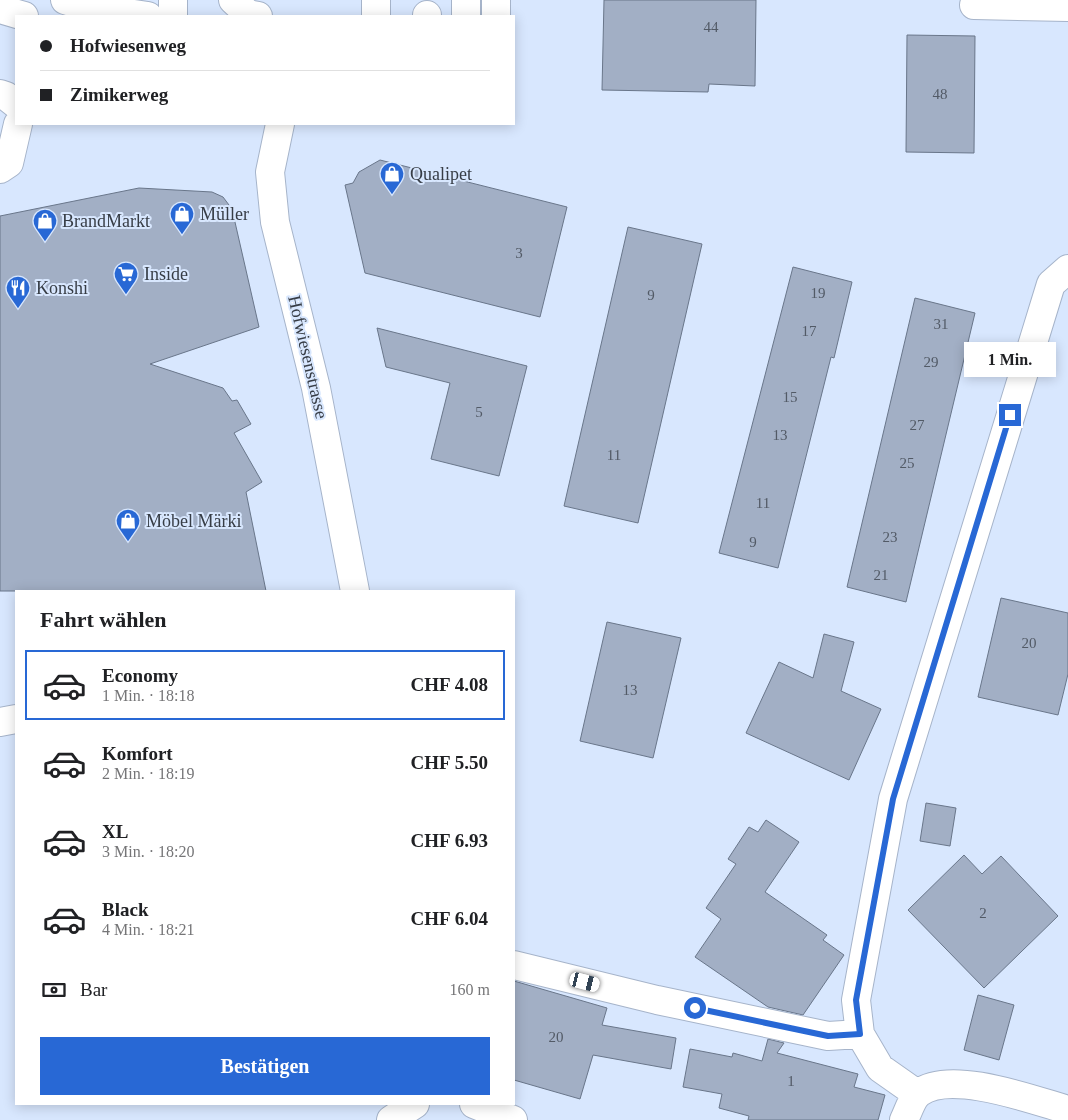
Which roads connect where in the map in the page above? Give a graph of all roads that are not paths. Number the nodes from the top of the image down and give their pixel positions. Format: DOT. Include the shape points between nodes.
graph roads {
  1 [pos="65,0"];
  2 [pos="173,0"];
  3 [pos="233,0"];
  4 [pos="376,0"];
  5 [pos="466,0"];
  6 [pos="496,0"];
  7 [pos="103,4"];
  8 [pos="974,5"];
  9 [pos="1068,7"];
  10 [pos="0,9"];
  11 [pos="21,15"];
  12 [pos="144,15"];
  13 [pos="173,15"];
  14 [pos="253,15"];
  15 [pos="376,15"];
  16 [pos="466,15"];
  17 [pos="496,15"];
  18 [pos="0,94"];
  19 [pos="15,103"];
  20 [pos="18,125"];
  21 [pos="280,125"];
  22 [pos="0,169"];
  23 [pos="1068,269"];
  24 [pos="355,590"];
  25 [pos="15,719"];
  26 [pos="0,722"];
  27 [pos="515,965"];
  28 [pos="860,1034"];
  29 [pos="917,1094"];
  30 [pos="414,1105"];
  31 [pos="476,1105"];
  32 [pos="1068,1110"];
  33 [pos="391,1120"];
  34 [pos="512,1120"];
  35 [pos="904,1120"];
  1 -- 7 [label="street"];
  2 -- 13 [label="street"];
  3 -- 14 [label="street"];
  4 -- 15 [label="street"];
  5 -- 16 [label="street"];
  6 -- 17 [label="street"];
  7 -- 12 [label="street"];
  8 -- 9 [label="street"];
  10 -- 11 [label="street"];
  18 -- 19 [label="street"];
  20 -- 22 [label="street" via="9,163"];
  21 -- 24 [label="street, Hofwiesenstrasse" via="270,172 275,222 316,388"];
  23 -- 28 [label="street" via="1051,284 893,799 856,1000"];
  25 -- 26 [label="street"];
  27 -- 28 [label="street" via="657,1000 828,1036"];
  28 -- 29 [label="street" via="880,1068"];
  29 -- 32 [label="street" via="933,1086 956,1084 991,1089"];
  29 -- 35 [label="street"];
  30 -- 33 [label="street"];
  31 -- 34 [label="street"];
}
